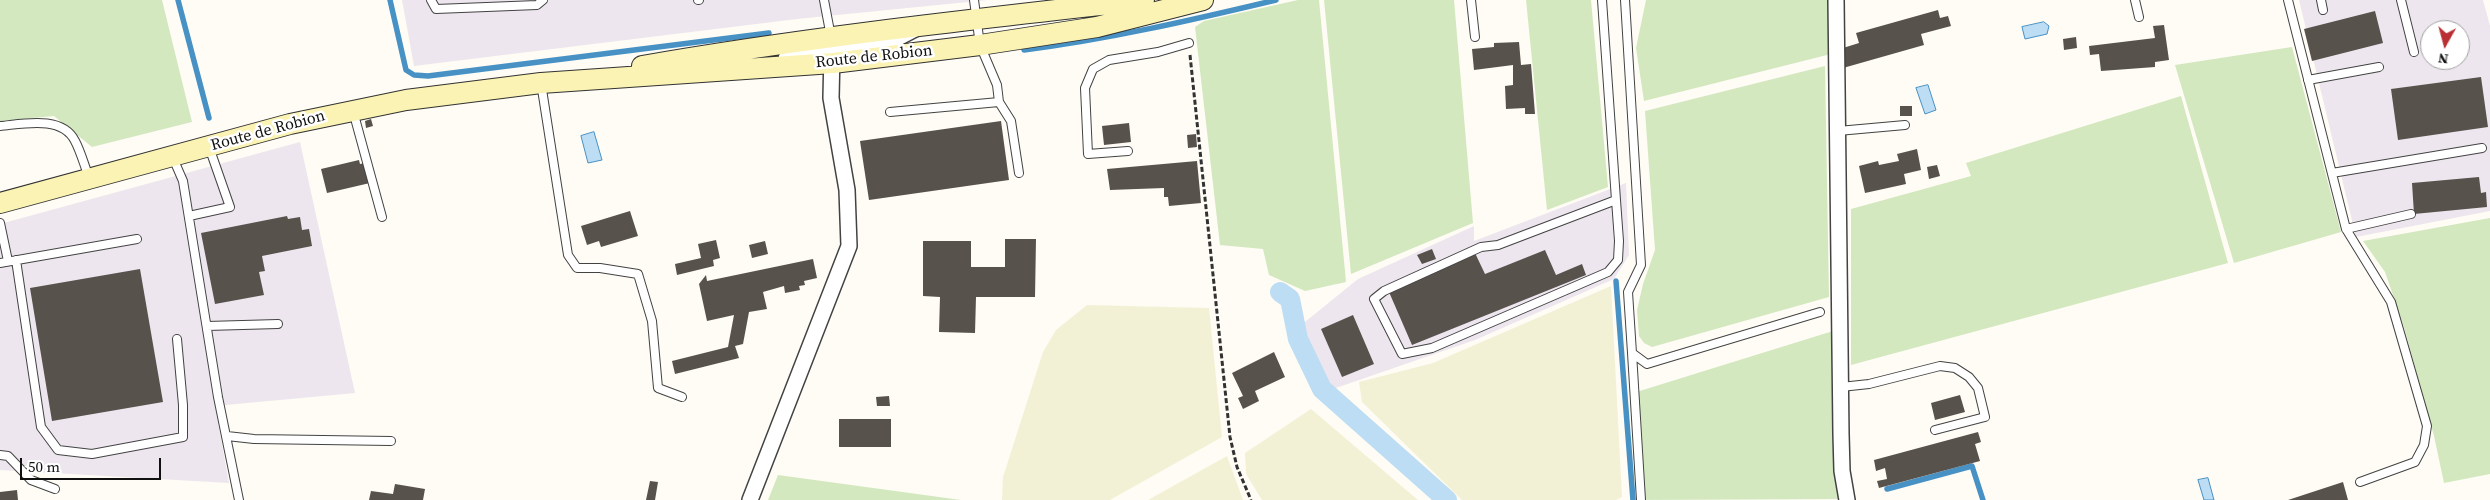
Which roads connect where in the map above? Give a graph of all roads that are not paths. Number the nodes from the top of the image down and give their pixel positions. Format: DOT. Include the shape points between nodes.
graph roads {
  1 [pos="431,0"];
  2 [pos="543,0"];
  3 [pos="824,0"];
  4 [pos="1144,0"];
  5 [pos="1203,0"];
  6 [pos="1471,0"];
  7 [pos="1602,0"];
  8 [pos="1625,0"];
  9 [pos="1836,0"];
  10 [pos="2135,0"];
  11 [pos="2288,0"];
  12 [pos="2321,0"];
  13 [pos="2401,0"];
  14 [pos="1093,3"];
  15 [pos="975,9"];
  16 [pos="2323,10"];
  17 [pos="2139,17"];
  18 [pos="1475,38"];
  19 [pos="1189,43"];
  20 [pos="980,45"];
  21 [pos="832,51"];
  22 [pos="2414,52"];
  23 [pos="2379,67"];
  24 [pos="2308,80"];
  25 [pos="541,83"];
  26 [pos="999,102"];
  27 [pos="353,110"];
  28 [pos="890,112"];
  29 [pos="1905,125"];
  30 [pos="0,126"];
  31 [pos="1838,131"];
  32 [pos="209,146"];
  33 [pos="2482,148"];
  34 [pos="1128,151"];
  35 [pos="172,156"];
  36 [pos="1019,173"];
  37 [pos="2332,173"];
  38 [pos="89,179"];
  39 [pos="1616,200"];
  40 [pos="0,203"];
  41 [pos="2411,214"];
  42 [pos="189,216"];
  43 [pos="382,217"];
  44 [pos="0,223"];
  45 [pos="2346,229"];
  46 [pos="137,239"];
  47 [pos="8,261"];
  48 [pos="1820,312"];
  49 [pos="278,324"];
  50 [pos="207,326"];
  51 [pos="177,339"];
  52 [pos="1632,353"];
  53 [pos="1841,387"];
  54 [pos="682,397"];
  55 [pos="1935,430"];
  56 [pos="227,436"];
  57 [pos="391,441"];
  58 [pos="0,454"];
  59 [pos="2360,482"];
  60 [pos="56,489"];
  61 [pos="239,500"];
  62 [pos="750,500"];
  63 [pos="1641,500"];
  64 [pos="1847,500"];
  1 -- 2 [label="lane" via="436,9 538,5"];
  3 -- 21 [label="lane"];
  4 -- 14 [label="main road, Route de Robion"];
  5 -- 20 [label="main road, Route de Robion" via="1097,27"];
  6 -- 18 [label="lane"];
  7 -- 39 [label="lane"];
  8 -- 52 [label="lane" via="1641,265 1628,292"];
  9 -- 31 [label="street"];
  10 -- 17 [label="lane"];
  11 -- 24 [label="lane"];
  12 -- 16 [label="lane"];
  13 -- 22 [label="lane"];
  14 -- 15 [label="main road, Route de Robion"];
  15 -- 20 [label="lane"];
  15 -- 21 [label="main road, Route de Robion"];
  19 -- 34 [label="lane" via="1109,60 1093,69 1085,88 1088,154"];
  20 -- 21 [label="main road, Route de Robion"];
  20 -- 26 [label="lane" via="997,85"];
  21 -- 25 [label="main road, Route de Robion" via="720,72"];
  21 -- 25 [label="main road, Route de Robion" via="696,56"];
  21 -- 62 [label="street" via="831,98 847,190 849,246"];
  23 -- 24 [label="lane"];
  24 -- 37 [label="lane"];
  25 -- 27 [label="main road, Route de Robion"];
  25 -- 54 [label="lane" via="568,255 577,268 638,274 652,321 658,388"];
  26 -- 28 [label="lane"];
  26 -- 36 [label="lane" via="1011,122"];
  27 -- 32 [label="main road, Route de Robion"];
  27 -- 43 [label="lane"];
  29 -- 31 [label="lane"];
  30 -- 38 [label="lane" via="45,123 62,128 74,139"];
  31 -- 53 [label="street"];
  32 -- 35 [label="main road, Route de Robion"];
  32 -- 42 [label="lane" via="230,207"];
  33 -- 37 [label="lane"];
  35 -- 38 [label="main road, Route de Robion"];
  35 -- 42 [label="lane" via="183,181"];
  37 -- 45 [label="lane"];
  38 -- 40 [label="main road, Route de Robion"];
  39 -- 39 [label="lane" via="1498,245 1481,247 1384,291 1374,299 1402,354 1432,348 1608,272 1618,260"];
  41 -- 45 [label="lane"];
  42 -- 50 [label="lane"];
  44 -- 47 [label="lane"];
  45 -- 59 [label="lane" via="2391,302 2427,426 2424,445 2415,462"];
  46 -- 47 [label="lane"];
  47 -- 51 [label="lane" via="41,427 58,450 92,454 183,437"];
  48 -- 52 [label="lane" via="1646,364"];
  49 -- 50 [label="lane"];
  50 -- 56 [label="lane"];
  52 -- 63 [label="lane"];
  53 -- 55 [label="lane" via="1869,384 1940,366 1955,368 1978,388 1985,417"];
  53 -- 64 [label="street" via="1842,471"];
  56 -- 57 [label="lane"];
  56 -- 61 [label="lane"];
  58 -- 60 [label="lane" via="8,456 30,480"];
}
